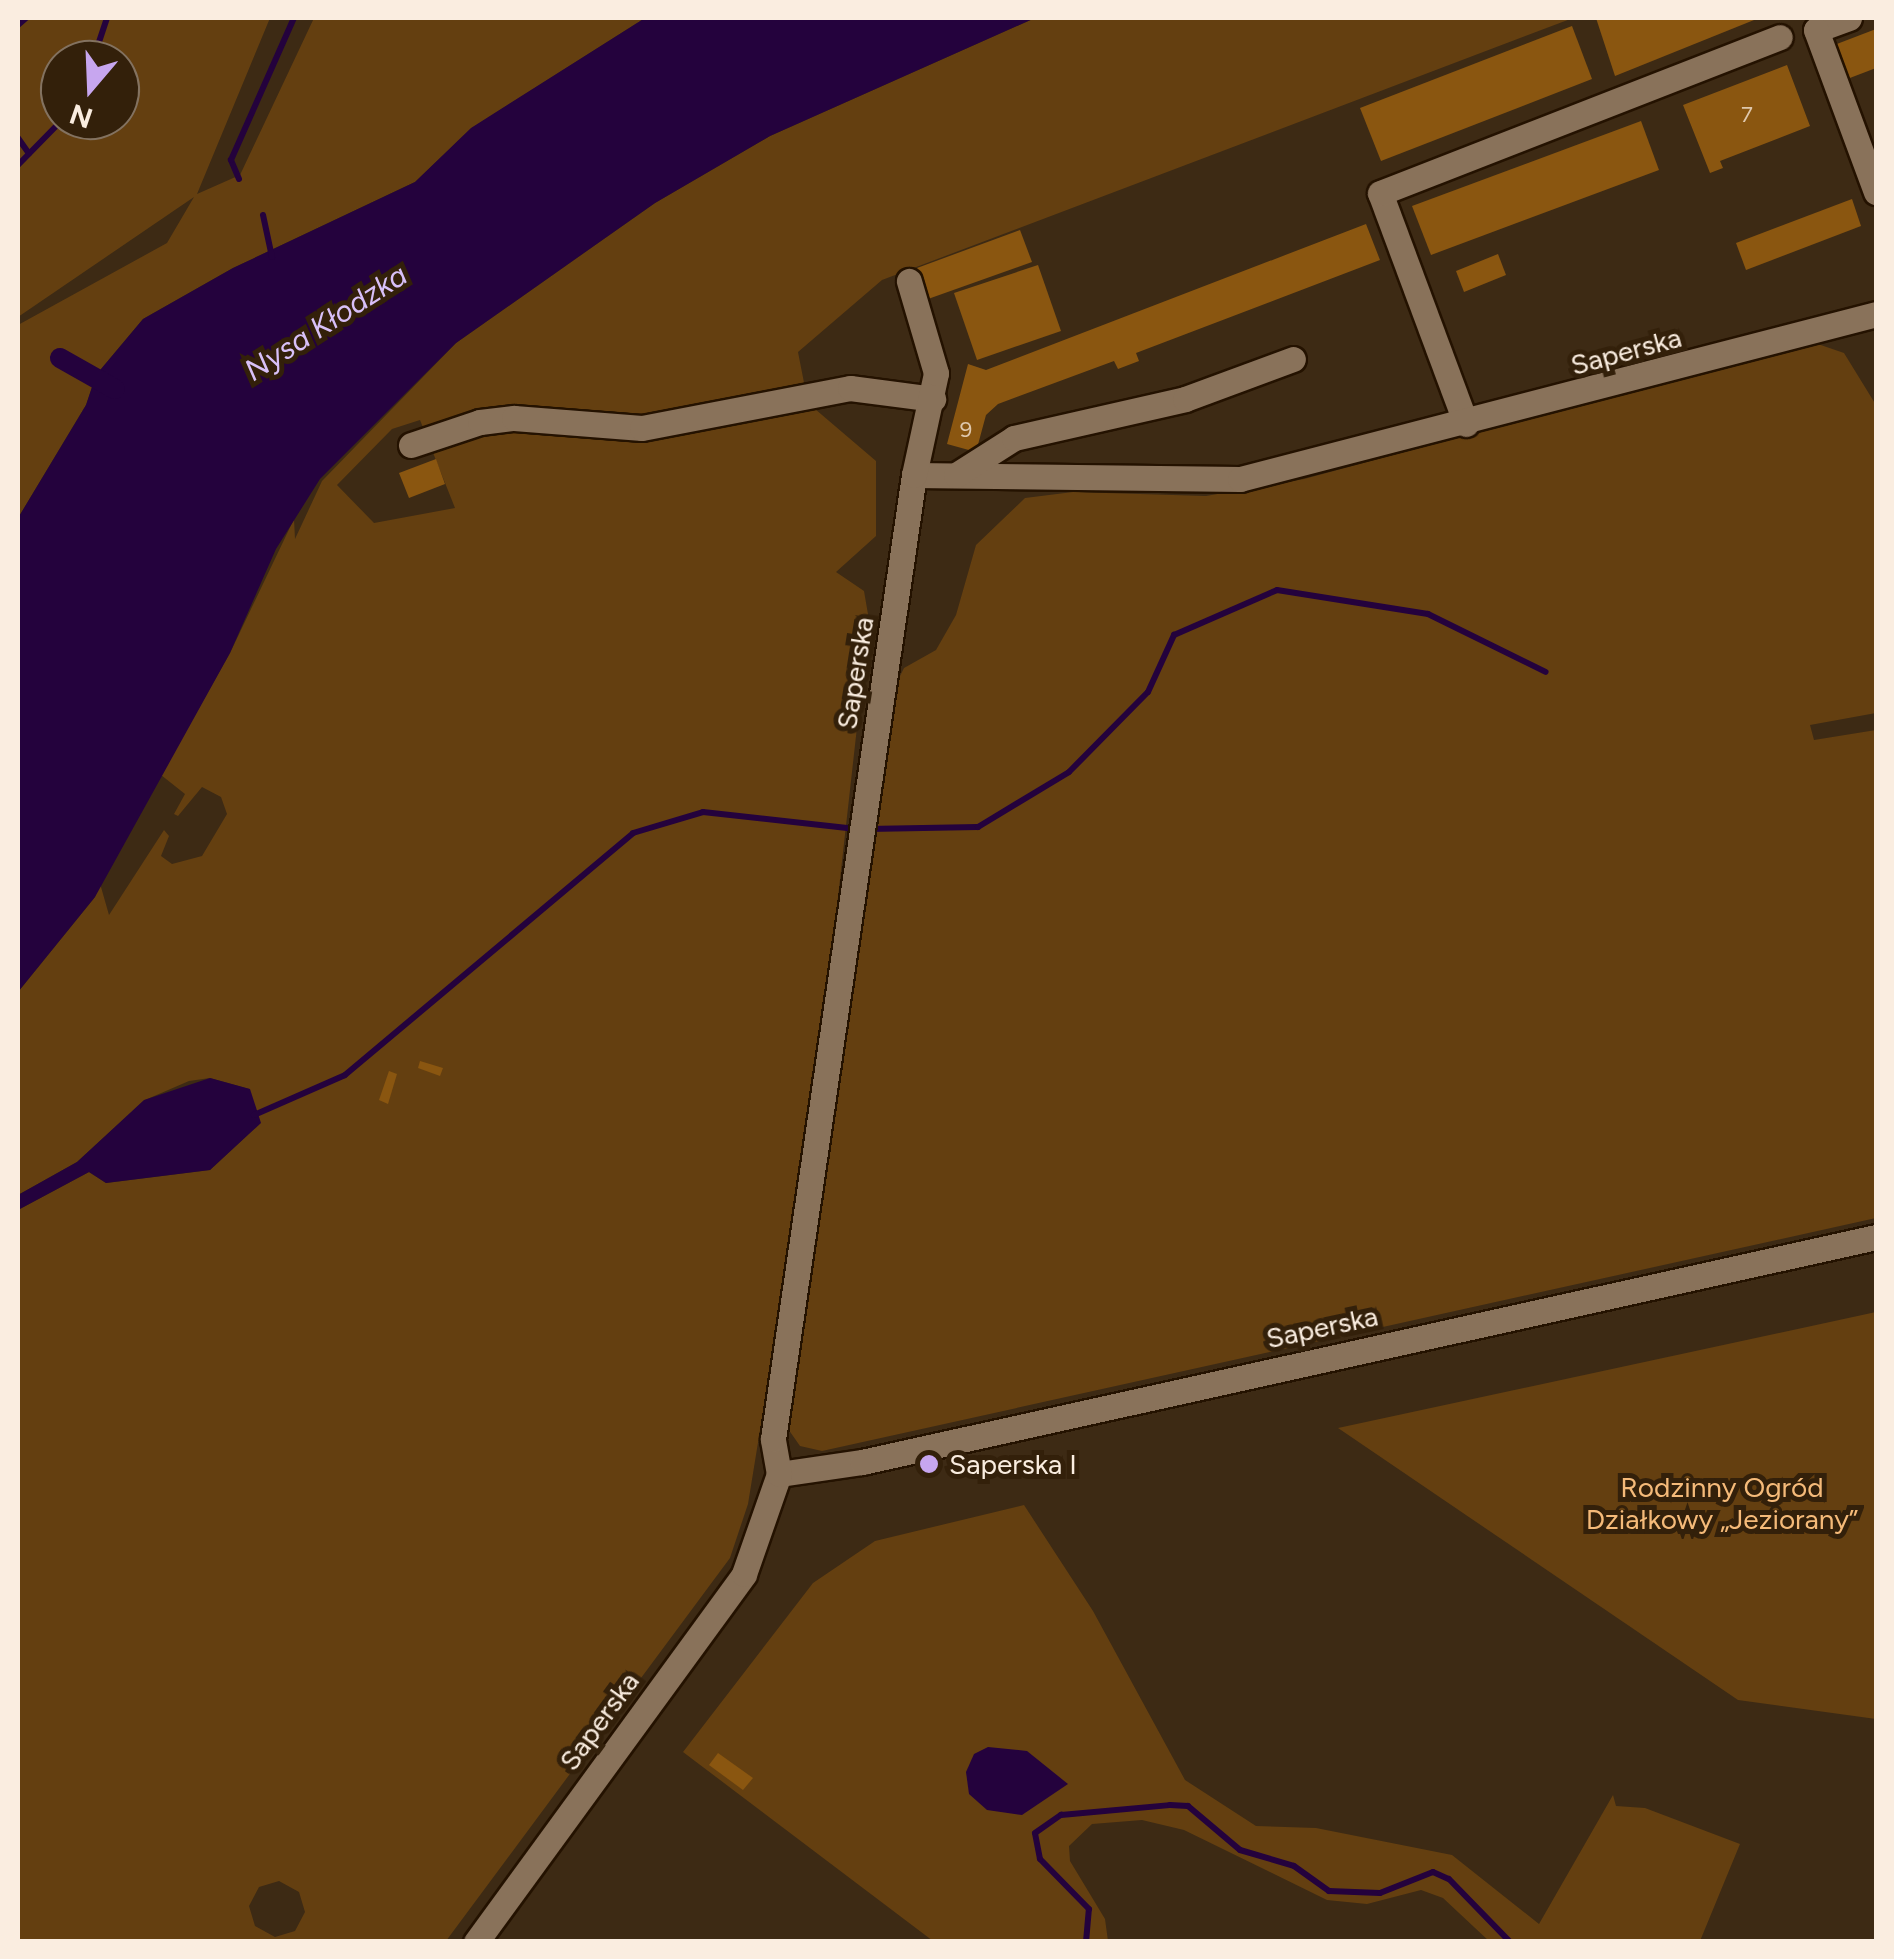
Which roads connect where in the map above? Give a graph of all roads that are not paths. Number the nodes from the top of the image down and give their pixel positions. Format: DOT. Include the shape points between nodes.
graph roads {
  1 [pos="1849,18"];
  2 [pos="1780,37"];
  3 [pos="1876,192"];
  4 [pos="910,281"];
  5 [pos="1876,314"];
  6 [pos="1293,359"];
  7 [pos="933,399"];
  8 [pos="1466,424"];
  9 [pos="411,444"];
  10 [pos="914,475"];
  11 [pos="956,476"];
  12 [pos="1876,1237"];
  13 [pos="780,1474"];
  14 [pos="476,1942"];
  1 -- 3 [label="street" via="1816,30"];
  2 -- 8 [label="street" via="1380,193"];
  4 -- 7 [label="street, Saperska" via="936,372"];
  5 -- 8 [label="street, Saperska"];
  6 -- 11 [label="street" via="1184,399 1014,438"];
  7 -- 9 [label="street" via="850,388 642,428 514,418"];
  7 -- 10 [label="street, Saperska"];
  8 -- 11 [label="street, Saperska" via="1217,482"];
  10 -- 11 [label="street, Saperska"];
  10 -- 13 [label="street, Saperska" via="773,1439"];
  12 -- 13 [label="street, Saperska" via="862,1462"];
  13 -- 14 [label="street, Saperska" via="744,1574"];
}
